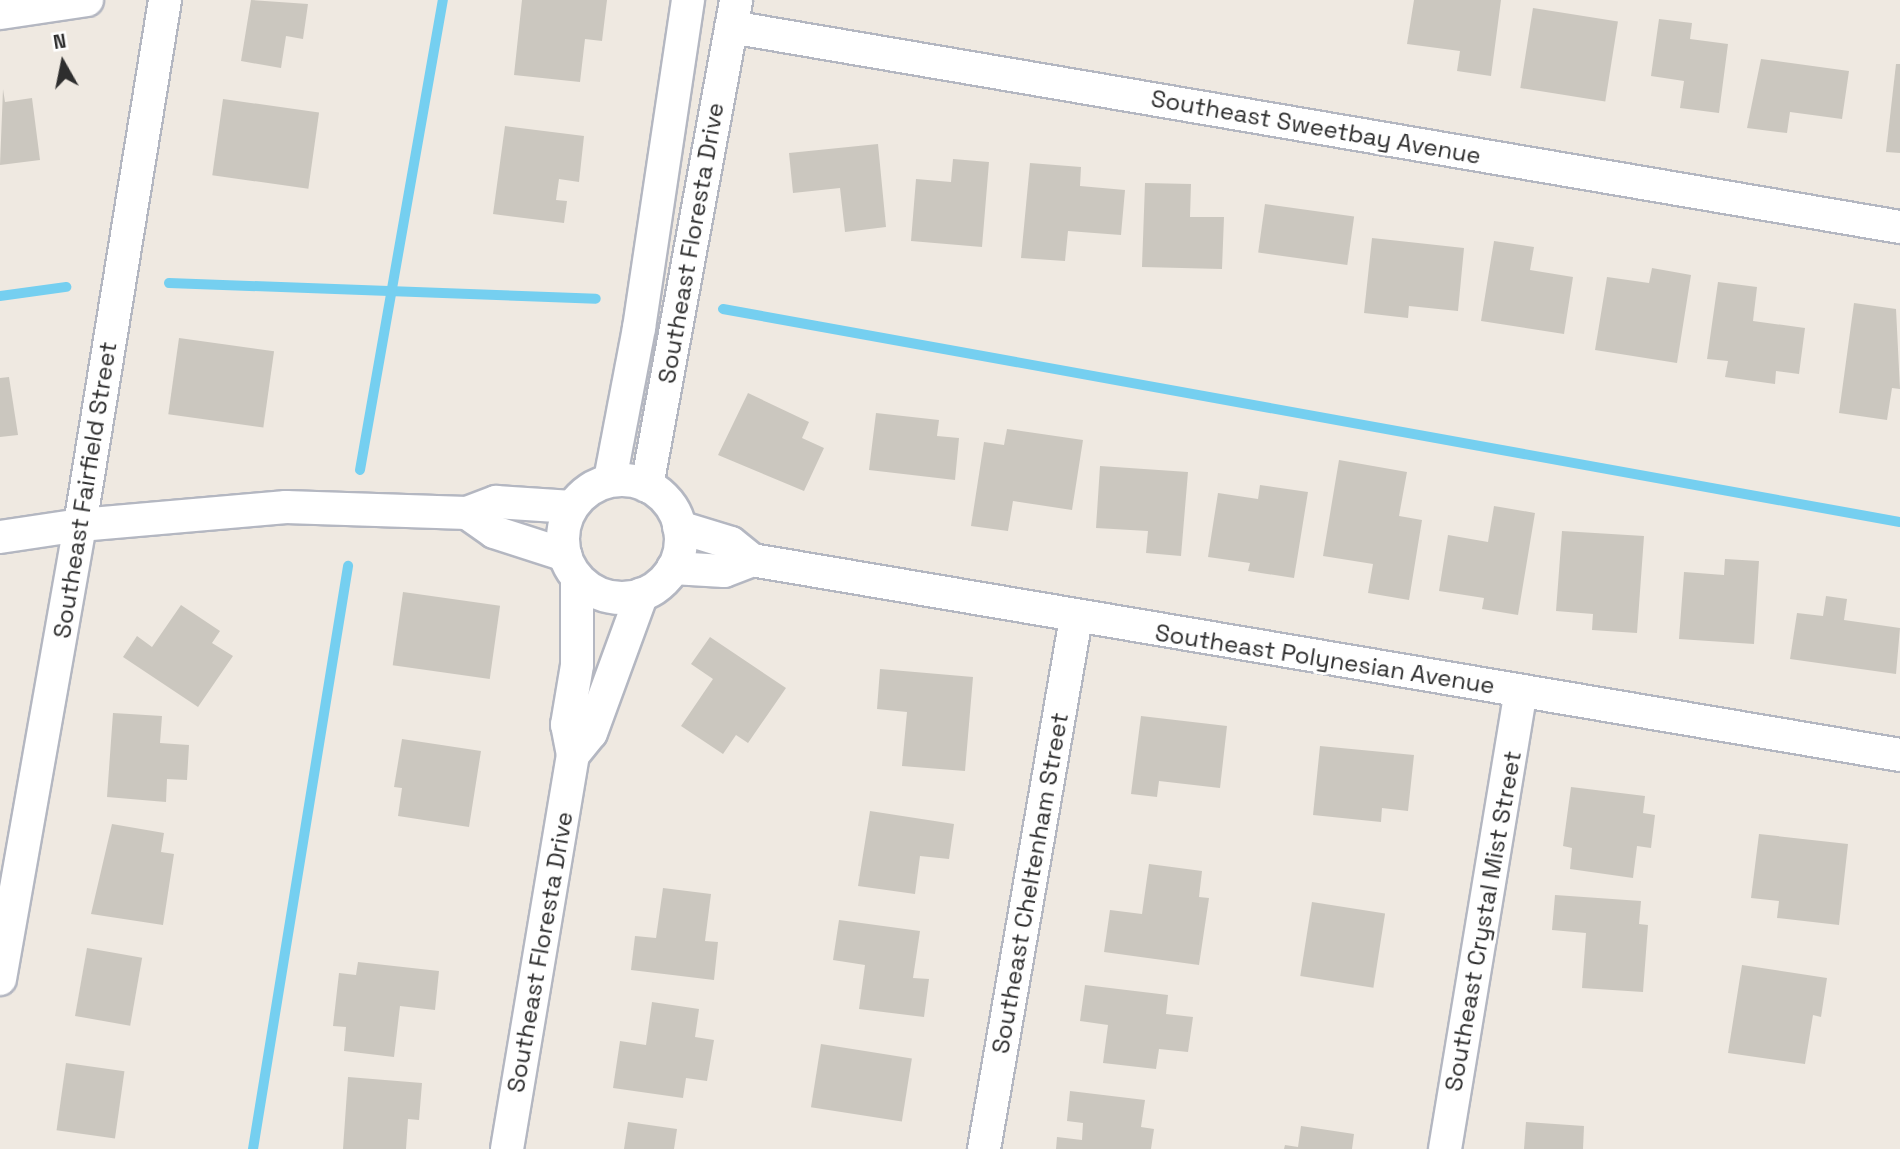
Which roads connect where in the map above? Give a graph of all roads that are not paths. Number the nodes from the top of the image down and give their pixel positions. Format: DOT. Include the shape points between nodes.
graph roads {
  1 [pos="87,0"];
  2 [pos="165,0"];
  3 [pos="688,0"];
  4 [pos="0,13"];
  5 [pos="733,14"];
  6 [pos="1900,227"];
  7 [pos="610,480"];
  8 [pos="646,486"];
  9 [pos="572,507"];
  10 [pos="467,513"];
  11 [pos="80,525"];
  12 [pos="679,527"];
  13 [pos="0,537"];
  14 [pos="752,560"];
  15 [pos="571,567"];
  16 [pos="673,568"];
  17 [pos="642,594"];
  18 [pos="1076,618"];
  19 [pos="1521,692"];
  20 [pos="573,755"];
  21 [pos="1900,755"];
  22 [pos="0,979"];
  23 [pos="506,1149"];
  24 [pos="984,1149"];
  25 [pos="1445,1149"];
  1 -- 4 [label="street"];
  2 -- 11 [label="street, Southeast Fairfield Street"];
  3 -- 7 [label="street, Southeast Floresta Drive" via="639,328"];
  5 -- 6 [label="street, Southeast Sweetbay Avenue"];
  5 -- 8 [label="street, Southeast Floresta Drive"];
  7 -- 8 [label="street"];
  7 -- 9 [label="street" via="584,494"];
  8 -- 12 [label="street" via="673,510"];
  9 -- 10 [label="street" via="496,502"];
  9 -- 15 [label="street" via="565,522"];
  10 -- 11 [label="street" via="286,507"];
  10 -- 15 [label="street" via="494,532"];
  11 -- 13 [label="street"];
  11 -- 22 [label="street, Southeast Fairfield Street"];
  12 -- 14 [label="street, Southeast Polynesian Avenue" via="731,543"];
  12 -- 16 [label="street"];
  14 -- 16 [label="street, Southeast Polynesian Avenue" via="724,571"];
  14 -- 18 [label="street, Southeast Polynesian Avenue"];
  15 -- 17 [label="street" via="607,597"];
  15 -- 20 [label="street, Southeast Floresta Drive" via="577,665 567,725"];
  16 -- 17 [label="street"];
  17 -- 20 [label="street, Southeast Floresta Drive" via="592,733"];
  18 -- 19 [label="street, Southeast Polynesian Avenue"];
  18 -- 24 [label="street, Southeast Cheltenham Street"];
  19 -- 21 [label="street, Southeast Polynesian Avenue"];
  19 -- 25 [label="street, Southeast Crystal Mist Street"];
  20 -- 23 [label="street, Southeast Floresta Drive"];
}
